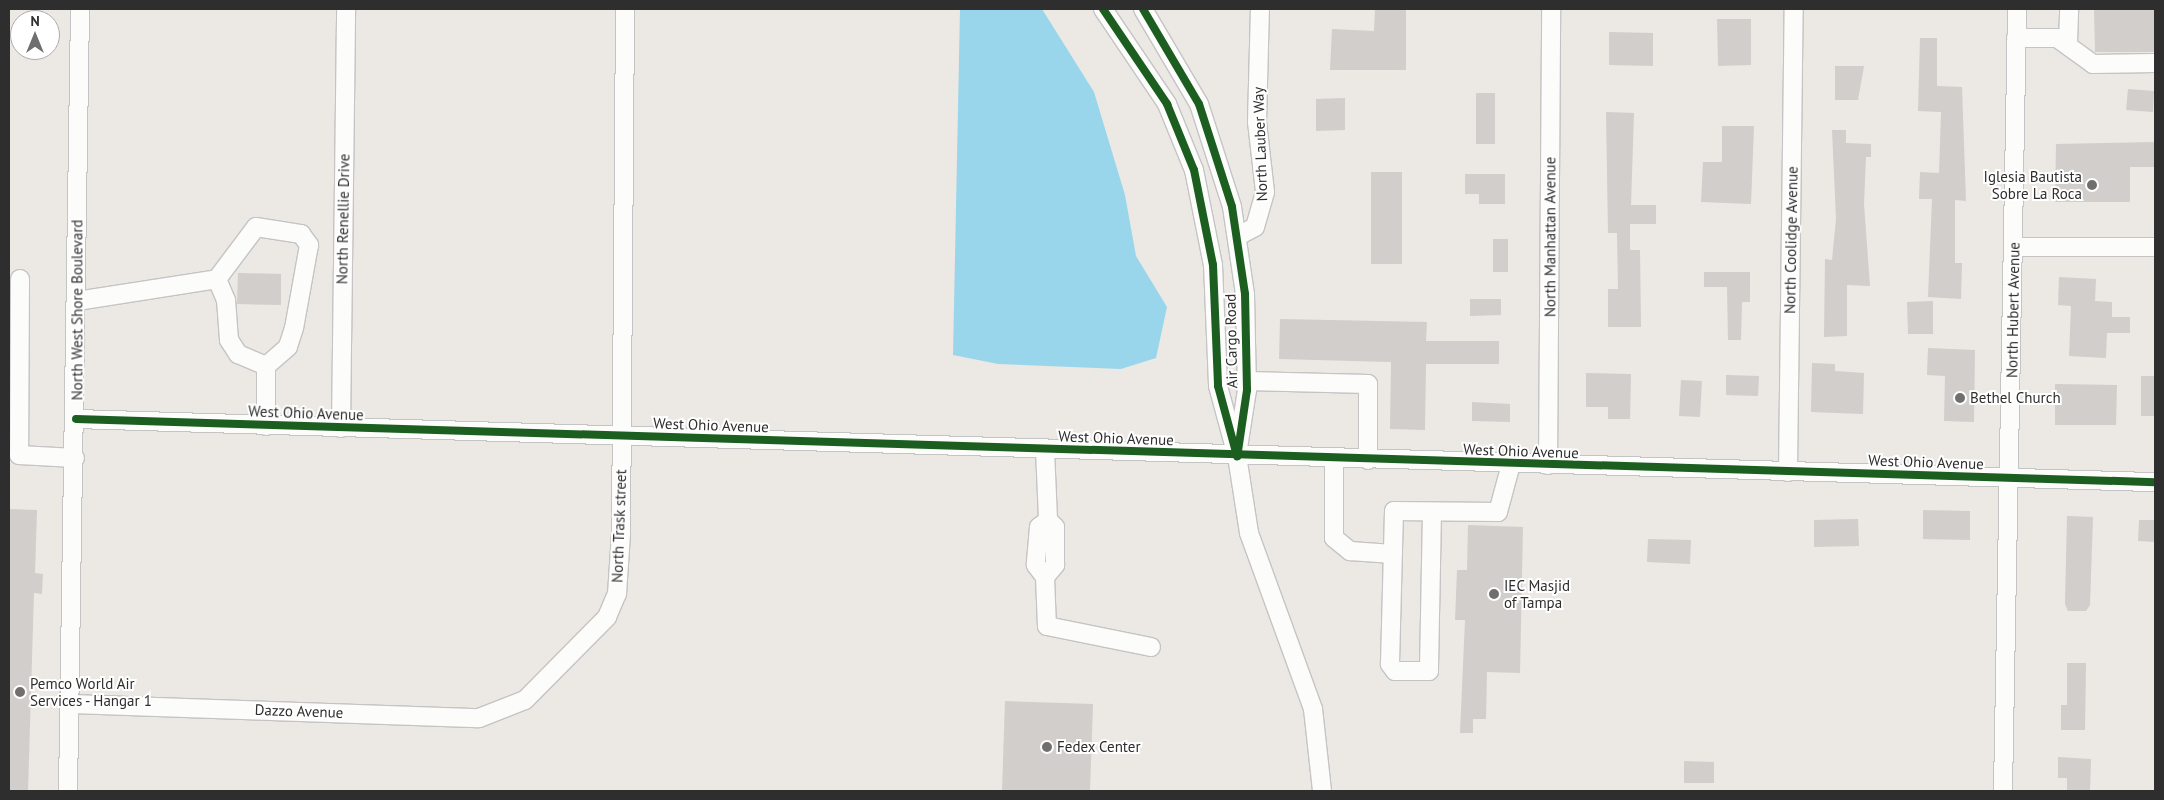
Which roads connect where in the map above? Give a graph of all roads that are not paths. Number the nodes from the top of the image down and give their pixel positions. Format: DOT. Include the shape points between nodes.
graph roads {
  1 [pos="80,9"];
  2 [pos="346,9"];
  3 [pos="625,9"];
  4 [pos="1103,9"];
  5 [pos="1143,9"];
  6 [pos="1260,9"];
  7 [pos="1551,9"];
  8 [pos="1794,9"];
  9 [pos="2017,9"];
  10 [pos="2069,9"];
  11 [pos="2016,38"];
  12 [pos="2068,42"];
  13 [pos="2155,63"];
  14 [pos="1238,236"];
  15 [pos="2014,247"];
  16 [pos="2155,248"];
  17 [pos="20,279"];
  18 [pos="217,279"];
  19 [pos="77,301"];
  20 [pos="266,366"];
  21 [pos="1247,381"];
  22 [pos="76,419"];
  23 [pos="266,426"];
  24 [pos="341,428"];
  25 [pos="622,436"];
  26 [pos="1045,450"];
  27 [pos="1237,456"];
  28 [pos="75,458"];
  29 [pos="1334,459"];
  30 [pos="1368,460"];
  31 [pos="1511,464"];
  32 [pos="1548,466"];
  33 [pos="1788,472"];
  34 [pos="2011,478"];
  35 [pos="2155,482"];
  36 [pos="1432,512"];
  37 [pos="1393,554"];
  38 [pos="1152,646"];
  39 [pos="525,700"];
  40 [pos="70,704"];
  41 [pos="68,791"];
  42 [pos="1322,791"];
  43 [pos="2003,791"];
  1 -- 19 [label="street, North West Shore Boulevard"];
  2 -- 24 [label="street, North Renellie Drive"];
  3 -- 25 [label="street, North Trask street"];
  4 -- 27 [label="street, Air Cargo Road" via="1167,104 1194,170 1213,265 1218,386"];
  5 -- 14 [label="street, Air Cargo Road" via="1199,104"];
  6 -- 14 [label="street, North Lauber Way" via="1257,122 1265,192 1255,227"];
  7 -- 32 [label="street, North Manhattan Avenue"];
  8 -- 33 [label="street, North Coolidge Avenue"];
  9 -- 11 [label="street, North Hubert Avenue"];
  10 -- 12 [label="street"];
  11 -- 12 [label="street"];
  11 -- 15 [label="street, North Hubert Avenue"];
  12 -- 13 [label="street" via="2081,58 2093,64"];
  14 -- 21 [label="street, Air Cargo Road" via="1245,294"];
  15 -- 16 [label="street"];
  15 -- 34 [label="street, North Hubert Avenue"];
  17 -- 28 [label="street" via="19,455"];
  18 -- 19 [label="street"];
  18 -- 20 [label="street" via="226,300 229,340 238,354"];
  18 -- 20 [label="street" via="256,227 301,234 309,245 288,347"];
  19 -- 22 [label="street, North West Shore Boulevard"];
  20 -- 23 [label="street"];
  21 -- 27 [label="street, Air Cargo Road"];
  21 -- 30 [label="street" via="1368,384"];
  22 -- 23 [label="street, West Ohio Avenue"];
  22 -- 28 [label="street, North West Shore Boulevard"];
  23 -- 24 [label="street, West Ohio Avenue"];
  24 -- 25 [label="street, West Ohio Avenue"];
  25 -- 26 [label="street, West Ohio Avenue"];
  25 -- 39 [label="street, North Trask street" via="617,594 607,617"];
  26 -- 27 [label="street, West Ohio Avenue"];
  26 -- 38 [label="street" via="1048,520 1039,526 1036,565 1045,577 1047,626"];
  27 -- 29 [label="street, West Ohio Avenue"];
  27 -- 42 [label="street, Air Cargo Road" via="1249,533 1313,710"];
  28 -- 40 [label="street, North West Shore Boulevard"];
  29 -- 30 [label="street, West Ohio Avenue"];
  29 -- 37 [label="street" via="1334,538 1350,551"];
  30 -- 31 [label="street, West Ohio Avenue"];
  31 -- 32 [label="street, West Ohio Avenue"];
  31 -- 36 [label="street" via="1498,512"];
  32 -- 33 [label="street, West Ohio Avenue"];
  33 -- 34 [label="street, West Ohio Avenue"];
  34 -- 35 [label="street, West Ohio Avenue"];
  34 -- 43 [label="street, North Hubert Avenue"];
  36 -- 37 [label="street" via="1394,511"];
  36 -- 37 [label="street" via="1428,671 1395,671 1390,664"];
  39 -- 40 [label="street, Dazzo Avenue" via="479,718"];
  40 -- 41 [label="street, North West Shore Boulevard"];
}
